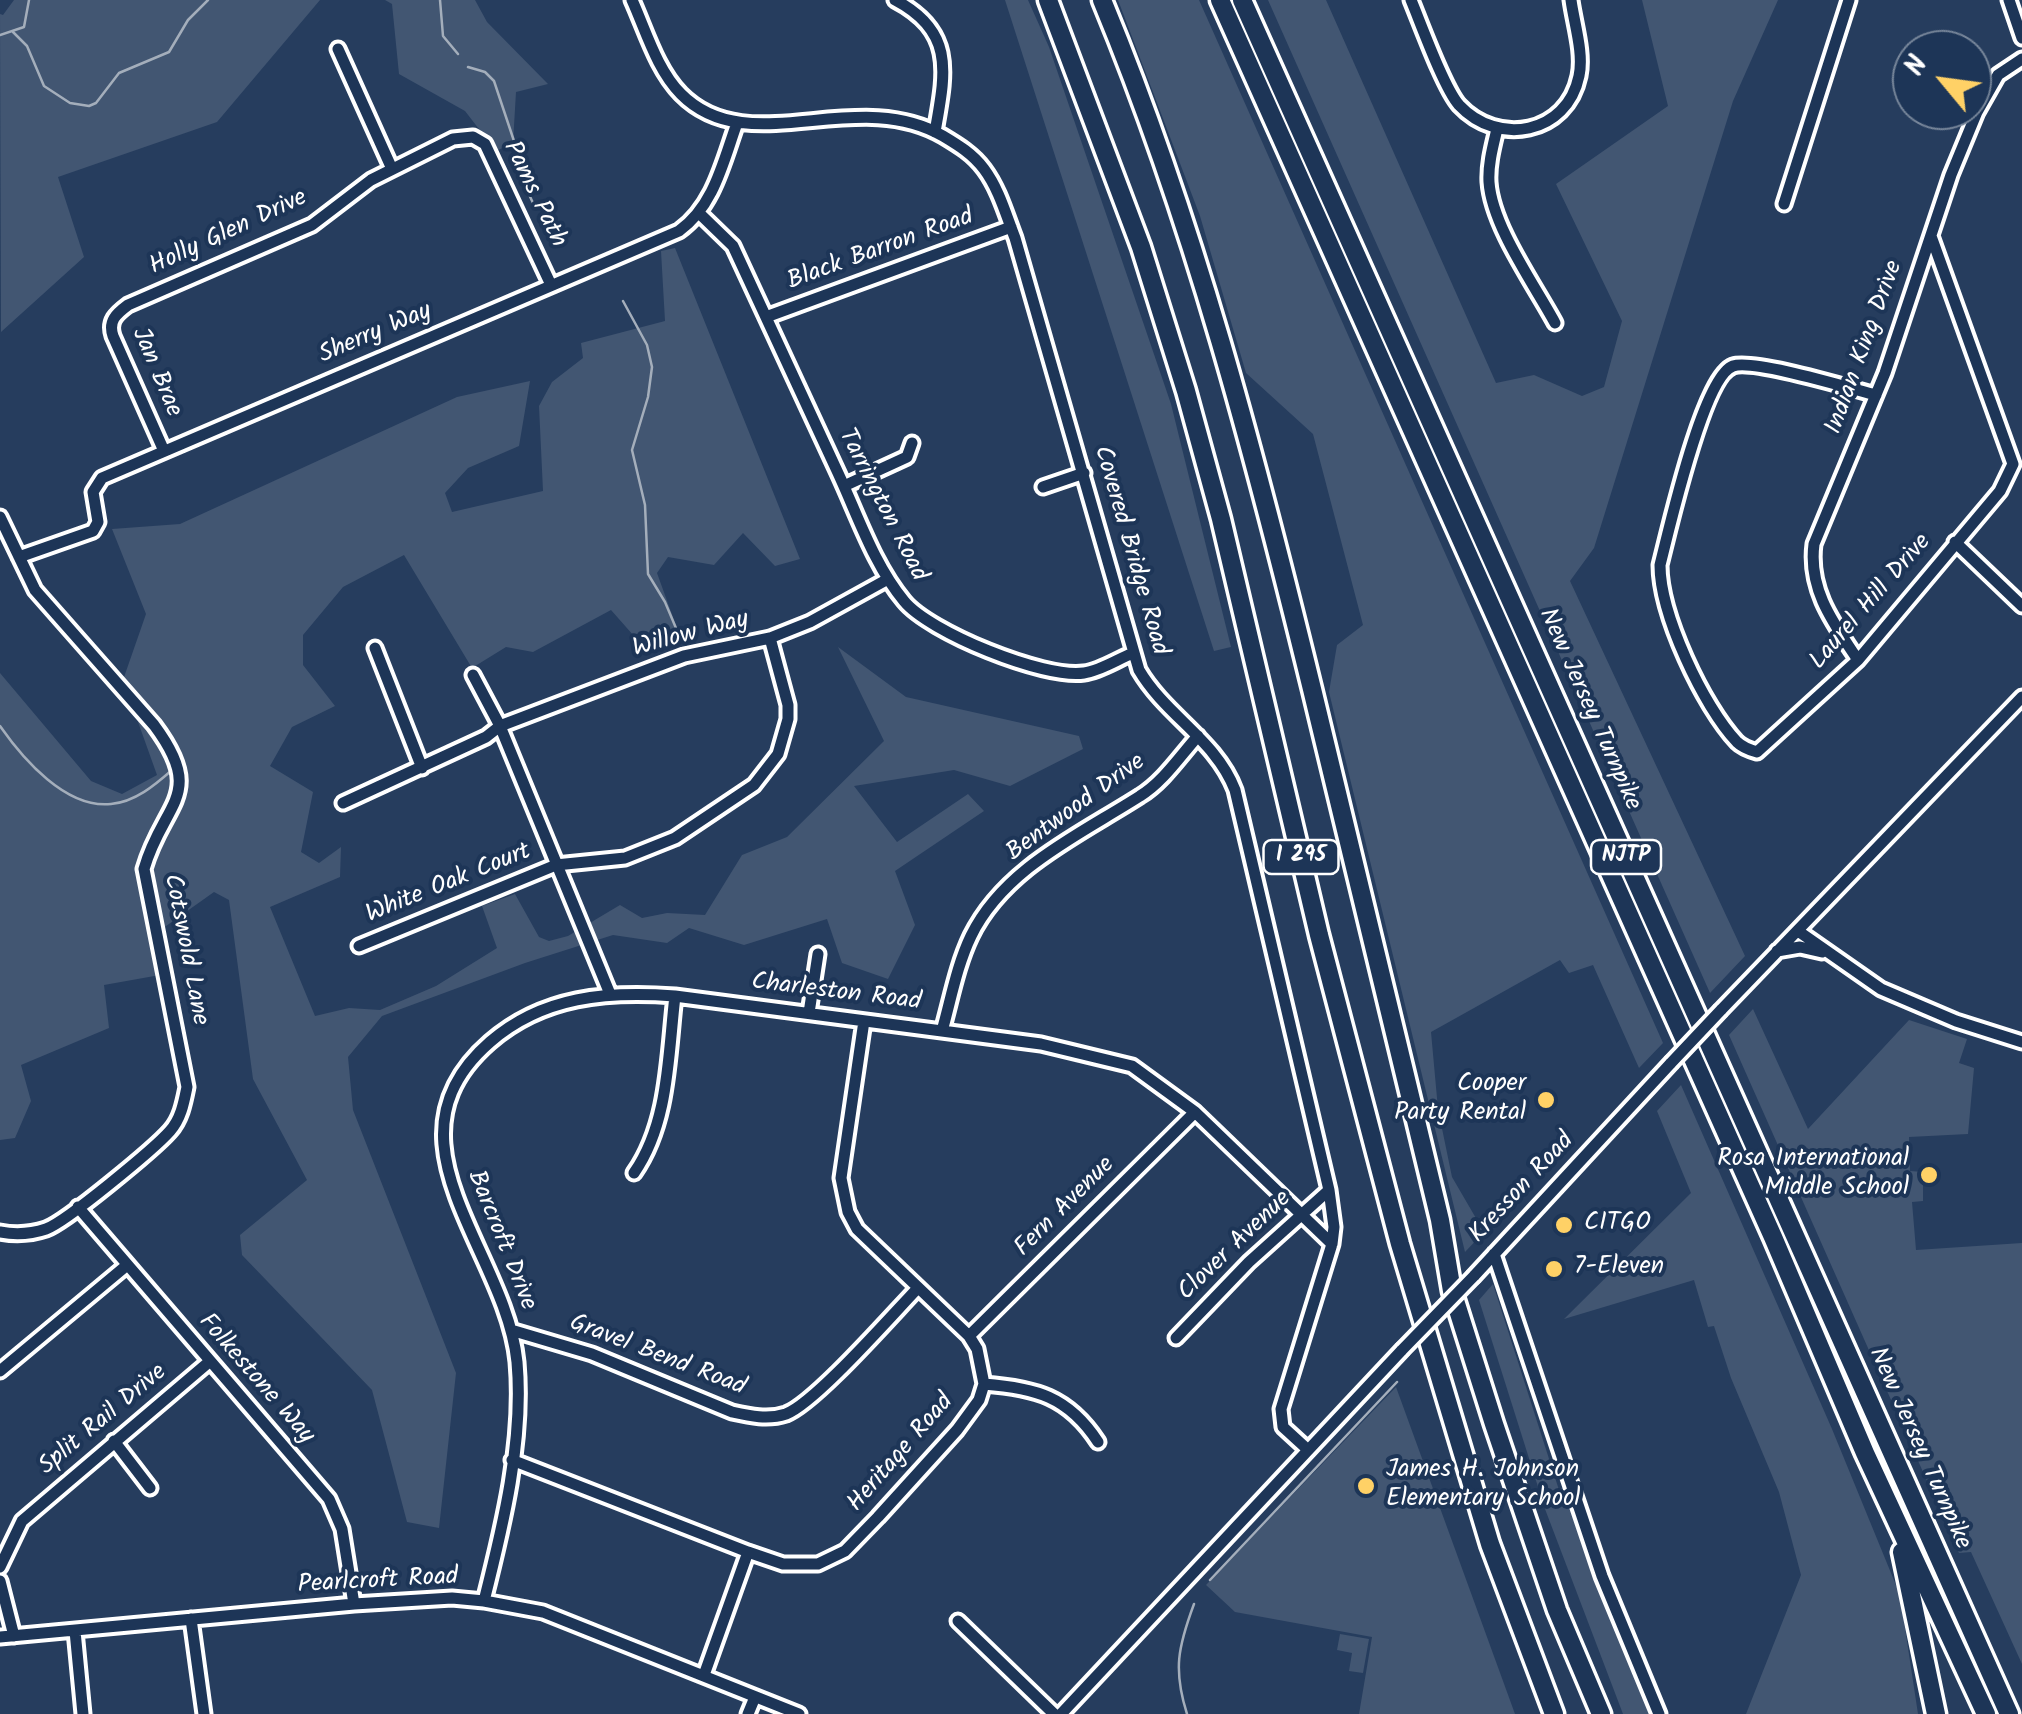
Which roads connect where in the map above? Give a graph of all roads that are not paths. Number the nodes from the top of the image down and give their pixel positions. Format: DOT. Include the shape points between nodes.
graph roads {
  1 [pos="632,0"];
  2 [pos="896,0"];
  3 [pos="1048,0"];
  4 [pos="1102,0"];
  5 [pos="1220,0"];
  6 [pos="1242,0"];
  7 [pos="1410,0"];
  8 [pos="1571,0"];
  9 [pos="1849,0"];
  10 [pos="2009,0"];
  11 [pos="2022,38"];
  12 [pos="338,49"];
  13 [pos="2022,59"];
  14 [pos="737,123"];
  15 [pos="1497,129"];
  16 [pos="935,132"];
  17 [pos="464,136"];
  18 [pos="392,170"];
  19 [pos="1784,204"];
  20 [pos="699,213"];
  21 [pos="1011,227"];
  22 [pos="1931,236"];
  23 [pos="551,286"];
  24 [pos="117,314"];
  25 [pos="766,317"];
  26 [pos="1555,322"];
  27 [pos="1876,395"];
  28 [pos="912,443"];
  29 [pos="164,451"];
  30 [pos="1084,473"];
  31 [pos="844,486"];
  32 [pos="1043,488"];
  33 [pos="0,517"];
  34 [pos="1955,542"];
  35 [pos="19,558"];
  36 [pos="888,579"];
  37 [pos="2022,606"];
  38 [pos="770,638"];
  39 [pos="375,648"];
  40 [pos="1132,653"];
  41 [pos="1858,660"];
  42 [pos="473,675"];
  43 [pos="2022,697"];
  44 [pos="500,726"];
  45 [pos="1198,736"];
  46 [pos="422,768"];
  47 [pos="344,803"];
  48 [pos="556,866"];
  49 [pos="1798,931"];
  50 [pos="359,946"];
  51 [pos="1777,951"];
  52 [pos="1828,953"];
  53 [pos="818,954"];
  54 [pos="610,994"];
  55 [pos="675,996"];
  56 [pos="809,1013"];
  57 [pos="864,1021"];
  58 [pos="942,1030"];
  59 [pos="2022,1042"];
  60 [pos="1196,1112"];
  61 [pos="634,1173"];
  62 [pos="1330,1190"];
  63 [pos="78,1207"];
  64 [pos="1301,1214"];
  65 [pos="0,1232"];
  66 [pos="1332,1244"];
  67 [pos="1494,1254"];
  68 [pos="126,1266"];
  69 [pos="917,1289"];
  70 [pos="511,1330"];
  71 [pos="969,1336"];
  72 [pos="1176,1338"];
  73 [pos="210,1362"];
  74 [pos="0,1372"];
  75 [pos="984,1384"];
  76 [pos="114,1441"];
  77 [pos="1098,1442"];
  78 [pos="1308,1449"];
  79 [pos="1866,1453"];
  80 [pos="512,1460"];
  81 [pos="150,1488"];
  82 [pos="748,1552"];
  83 [pos="0,1567"];
  84 [pos="0,1581"];
  85 [pos="484,1601"];
  86 [pos="354,1604"];
  87 [pos="191,1620"];
  88 [pos="958,1622"];
  89 [pos="75,1631"];
  90 [pos="14,1636"];
  91 [pos="0,1637"];
  92 [pos="704,1675"];
  93 [pos="755,1697"];
  94 [pos="83,1714"];
  95 [pos="204,1714"];
  96 [pos="748,1714"];
  97 [pos="799,1714"];
  98 [pos="1058,1714"];
  99 [pos="1554,1714"];
  100 [pos="1601,1714"];
  101 [pos="1660,1714"];
  102 [pos="1936,1714"];
  103 [pos="1986,1714"];
  104 [pos="2009,1714"];
  1 -- 14 [label="street, Covered Bridge Road" via="679,92 705,112"];
  2 -- 16 [label="street" via="921,15 941,46 944,80"];
  3 -- 99 [label="highway, I 295" via="1141,248 1186,391 1406,1262 1490,1544"];
  4 -- 100 [label="highway, I 295" via="1234,383 1452,1291 1557,1610"];
  5 -- 79 [label="highway, New Jersey Turnpike / NJTP"];
  6 -- 104 [label="highway, New Jersey Turnpike / NJTP"];
  7 -- 15 [label="street" via="1456,100"];
  8 -- 15 [label="street" via="1581,66 1574,94 1543,125"];
  9 -- 19 [label="street"];
  10 -- 11 [label="street"];
  12 -- 18 [label="street"];
  13 -- 22 [label="street, Indian King Drive" via="1990,88"];
  14 -- 16 [label="street, Covered Bridge Road" via="888,116"];
  14 -- 20 [label="street"];
  15 -- 26 [label="street" via="1492,200"];
  16 -- 21 [label="street, Covered Bridge Road" via="986,172"];
  17 -- 18 [label="street, Holly Glen Drive"];
  17 -- 23 [label="street, Pams Path" via="485,144"];
  18 -- 24 [label="street, Holly Glen Drive" via="312,225"];
  20 -- 23 [label="street, Sherry Way" via="679,231"];
  20 -- 25 [label="street, Tarrington Road" via="733,246"];
  21 -- 25 [label="street, Black Barron Road"];
  21 -- 30 [label="street, Covered Bridge Road"];
  22 -- 27 [label="street, Indian King Drive"];
  22 -- 34 [label="street, Laurel Hill Drive" via="2013,464 2000,491"];
  23 -- 29 [label="street, Sherry Way"];
  24 -- 29 [label="street, Jan Brae" via="110,328"];
  25 -- 31 [label="street, Tarrington Road"];
  27 -- 41 [label="street, Indian King Drive" via="1812,558 1824,606"];
  27 -- 41 [label="street, Laurel Hill Drive" via="1757,366 1720,375 1701,417 1660,565 1689,666 1739,745 1758,752"];
  28 -- 31 [label="street" via="906,458"];
  29 -- 35 [label="street, Sherry Way" via="102,478 93,492 98,522 89,535"];
  30 -- 32 [label="street"];
  30 -- 40 [label="street, Covered Bridge Road"];
  31 -- 36 [label="street, Tarrington Road"];
  33 -- 35 [label="street, Cotswold Lane"];
  34 -- 37 [label="street"];
  34 -- 41 [label="street, Laurel Hill Drive"];
  35 -- 63 [label="street, Cotswold Lane" via="34,590 154,725 180,770 174,810 144,869 185,1065 183,1108 171,1130"];
  36 -- 38 [label="street, Willow Way"];
  36 -- 40 [label="street, Tarrington Road" via="918,614 1016,662 1087,673"];
  38 -- 44 [label="street, Willow Way" via="684,656"];
  38 -- 48 [label="street, White Oak Court" via="788,719 778,754 754,785 675,838 625,858"];
  39 -- 46 [label="street"];
  40 -- 45 [label="street, Covered Bridge Road" via="1148,685"];
  42 -- 44 [label="street"];
  43 -- 49 [label="street, Kresson Road"];
  44 -- 46 [label="street, Willow Way"];
  44 -- 48 [label="street"];
  45 -- 58 [label="street, Bentwood Drive" via="1153,786 1050,851 986,912 964,956"];
  45 -- 62 [label="street, Covered Bridge Road" via="1222,762 1235,790"];
  46 -- 47 [label="street, Willow Way"];
  48 -- 50 [label="street, White Oak Court"];
  48 -- 54 [label="street"];
  49 -- 51 [label="street, Kresson Road"];
  49 -- 52 [label="street"];
  51 -- 52 [label="street"];
  51 -- 67 [label="street, Kresson Road, bridge"];
  52 -- 59 [label="street" via="1912,1004"];
  53 -- 56 [label="street"];
  54 -- 55 [label="street, Charleston Road"];
  54 -- 70 [label="street, Barcroft Drive" via="559,1003 501,1033 476,1054 446,1105 441,1132 447,1168"];
  55 -- 56 [label="street, Charleston Road"];
  55 -- 61 [label="street" via="662,1104 648,1154"];
  56 -- 57 [label="street, Charleston Road"];
  57 -- 58 [label="street, Charleston Road"];
  57 -- 69 [label="street" via="843,1197 857,1229"];
  58 -- 60 [label="street, Charleston Road" via="1126,1064"];
  60 -- 64 [label="street, Charleston Road"];
  60 -- 71 [label="street, Fern Avenue"];
  62 -- 64 [label="street, Clover Avenue"];
  62 -- 66 [label="street, Covered Bridge Road"];
  63 -- 65 [label="street, Cotswold Lane" via="51,1227"];
  63 -- 68 [label="street, Folkestone Way"];
  64 -- 66 [label="street, Charleston Road"];
  64 -- 72 [label="street, Clover Avenue"];
  66 -- 78 [label="street, Covered Bridge Road" via="1281,1409 1283,1427"];
  67 -- 78 [label="street, Kresson Road, bridge"];
  67 -- 101 [label="street" via="1602,1576"];
  68 -- 73 [label="street, Folkestone Way"];
  68 -- 74 [label="street"];
  69 -- 70 [label="street, Gravel Bend Road" via="806,1402 776,1417 732,1412 592,1354"];
  69 -- 71 [label="street"];
  70 -- 80 [label="street, Barcroft Drive" via="517,1363"];
  71 -- 75 [label="street, Heritage Road"];
  73 -- 76 [label="street, Split Rail Drive"];
  73 -- 86 [label="street, Folkestone Way" via="336,1512"];
  75 -- 77 [label="street" via="1039,1391 1085,1422"];
  75 -- 82 [label="street, Heritage Road" via="957,1430 845,1551 802,1566"];
  76 -- 81 [label="street"];
  76 -- 83 [label="street, Split Rail Drive" via="22,1521"];
  78 -- 98 [label="street, Kresson Road"];
  79 -- 102 [label="highway" via="1905,1561"];
  79 -- 103 [label="highway, New Jersey Turnpike / NJTP"];
  80 -- 82 [label="street, Heritage Road"];
  80 -- 85 [label="street, Barcroft Drive"];
  82 -- 92 [label="street"];
  84 -- 90 [label="street"];
  85 -- 86 [label="street, Pearlcroft Road"];
  85 -- 92 [label="street, Pearlcroft Road" via="543,1612"];
  86 -- 87 [label="street, Pearlcroft Road"];
  87 -- 89 [label="street, Pearlcroft Road"];
  87 -- 95 [label="street"];
  88 -- 98 [label="street"];
  89 -- 90 [label="street, Pearlcroft Road"];
  89 -- 94 [label="street"];
  90 -- 91 [label="street, Pearlcroft Road"];
  92 -- 93 [label="street, Pearlcroft Road"];
  93 -- 96 [label="street"];
  93 -- 97 [label="street, Pearlcroft Road"];
}
